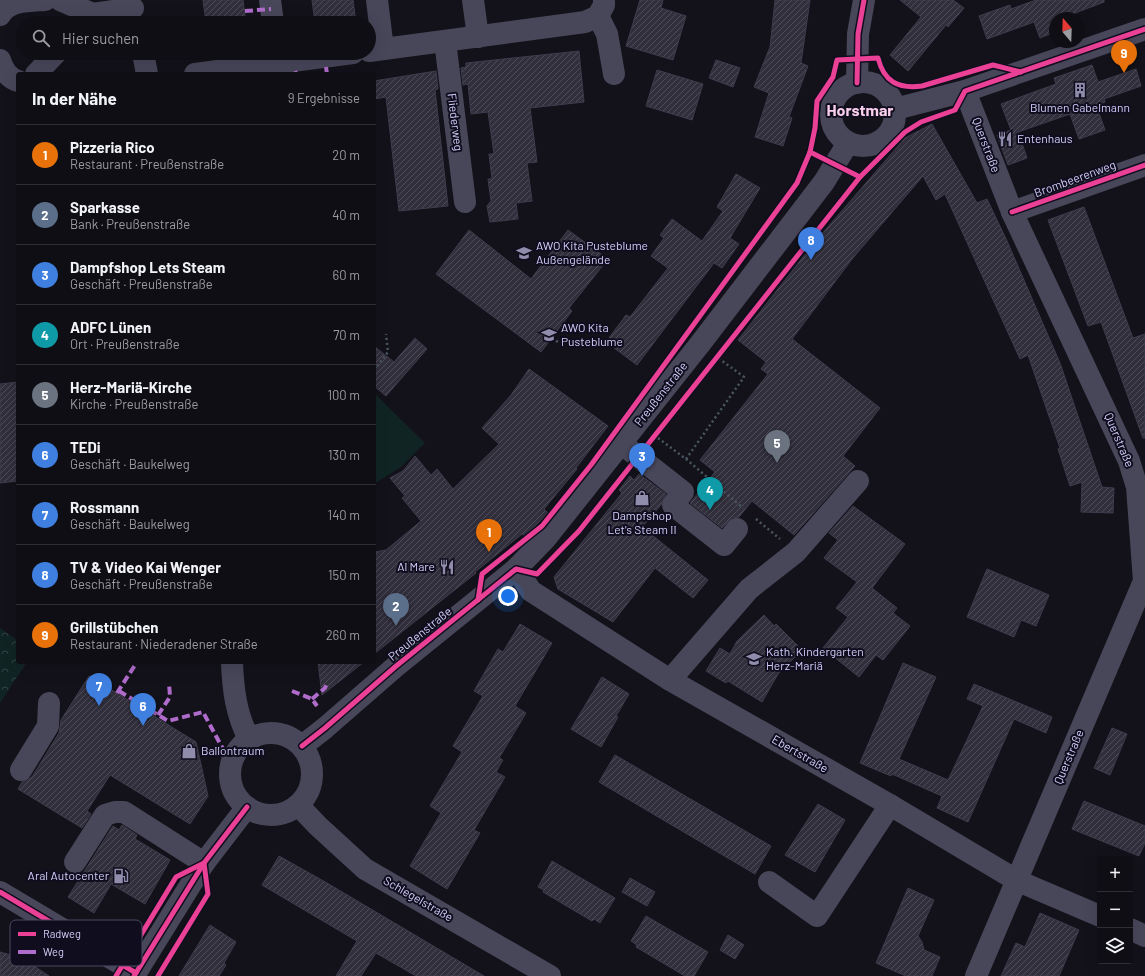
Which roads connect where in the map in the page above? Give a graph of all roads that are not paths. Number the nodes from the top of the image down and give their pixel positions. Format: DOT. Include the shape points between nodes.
graph roads {
  1 [pos="45,0"];
  2 [pos="60,0"];
  3 [pos="270,0"];
  4 [pos="377,0"];
  5 [pos="473,0"];
  6 [pos="864,0"];
  7 [pos="601,8"];
  8 [pos="1,9"];
  9 [pos="134,10"];
  10 [pos="85,16"];
  11 [pos="100,16"];
  12 [pos="272,16"];
  13 [pos="1145,29"];
  14 [pos="478,37"];
  15 [pos="445,41"];
  16 [pos="376,50"];
  17 [pos="0,60"];
  18 [pos="49,60"];
  19 [pos="144,60"];
  20 [pos="299,60"];
  21 [pos="268,64"];
  22 [pos="38,72"];
  23 [pos="147,72"];
  24 [pos="209,72"];
  25 [pos="614,74"];
  26 [pos="16,80"];
  27 [pos="856,83"];
  28 [pos="965,91"];
  29 [pos="895,109"];
  30 [pos="848,143"];
  31 [pos="1145,165"];
  32 [pos="465,202"];
  33 [pos="1012,212"];
  34 [pos="622,444"];
  35 [pos="858,481"];
  36 [pos="743,521"];
  37 [pos="516,568"];
  38 [pos="1144,581"];
  39 [pos="232,664"];
  40 [pos="670,680"];
  41 [pos="49,703"];
  42 [pos="249,739"];
  43 [pos="302,746"];
  44 [pos="21,770"];
  45 [pos="298,805"];
  46 [pos="890,805"];
  47 [pos="247,807"];
  48 [pos="75,862"];
  49 [pos="204,863"];
  50 [pos="1018,881"];
  51 [pos="769,882"];
  52 [pos="0,892"];
  53 [pos="1097,915"];
  54 [pos="46,920"];
  55 [pos="1133,930"];
  56 [pos="1145,936"];
  57 [pos="142,963"];
  58 [pos="122,966"];
  59 [pos="135,974"];
  60 [pos="550,976"];
  61 [pos="976,976"];
  1 -- 8 [label="street" via="15,2"];
  2 -- 10 [label="street"];
  3 -- 12 [label="street"];
  4 -- 16 [label="street"];
  5 -- 14 [label="street"];
  6 -- 27 [label="street" via="858,34"];
  7 -- 14 [label="street" via="585,22"];
  7 -- 25 [label="street"];
  9 -- 11 [label="street"];
  13 -- 28 [label="street"];
  14 -- 15 [label="street"];
  15 -- 16 [label="street"];
  15 -- 32 [label="street, Fliederweg"];
  17 -- 26 [label="street" via="3,70"];
  18 -- 22 [label="street"];
  19 -- 23 [label="street"];
  20 -- 21 [label="street"];
  21 -- 24 [label="street"];
  27 -- 29 [label="street" via="873,84 881,88 888,94"];
  27 -- 30 [label="street" via="837,94 830,116 833,127"];
  28 -- 29 [label="street"];
  28 -- 33 [label="street, Querstraße"];
  29 -- 30 [label="street" via="895,121 882,141 871,146 859,147"];
  30 -- 34 [label="street, Preußenstraße" via="824,182"];
  31 -- 33 [label="street, Brombeerenweg"];
  33 -- 38 [label="street, Querstraße" via="1129,461 1137,487"];
  34 -- 36 [label="street" via="683,492 673,505 724,546"];
  34 -- 37 [label="street, Preußenstraße" via="561,520"];
  35 -- 40 [label="street" via="796,552 749,589"];
  37 -- 40 [label="street, Ebertstraße" via="532,591"];
  37 -- 43 [label="street, Preußenstraße"];
  38 -- 50 [label="street, Querstraße"];
  39 -- 42 [label="street" via="237,712"];
  40 -- 46 [label="street, Ebertstraße"];
  41 -- 44 [label="street" via="48,726"];
  42 -- 43 [label="street" via="262,734 276,733 290,737"];
  42 -- 47 [label="street" via="236,754 230,772 232,786"];
  43 -- 45 [label="street" via="309,756 312,782 307,795"];
  45 -- 47 [label="street" via="286,812 273,815 259,813"];
  45 -- 60 [label="street, Schlegelstraße" via="365,869"];
  46 -- 50 [label="street, Ebertstraße"];
  46 -- 51 [label="street" via="817,916"];
  47 -- 49 [label="street"];
  48 -- 49 [label="street" via="105,815 124,812"];
  49 -- 57 [label="street"];
  50 -- 53 [label="street, Ebertstraße"];
  50 -- 61 [label="street, Querstraße"];
  52 -- 54 [label="street"];
  55 -- 56 [label="street"];
  58 -- 59 [label="street"];
}
